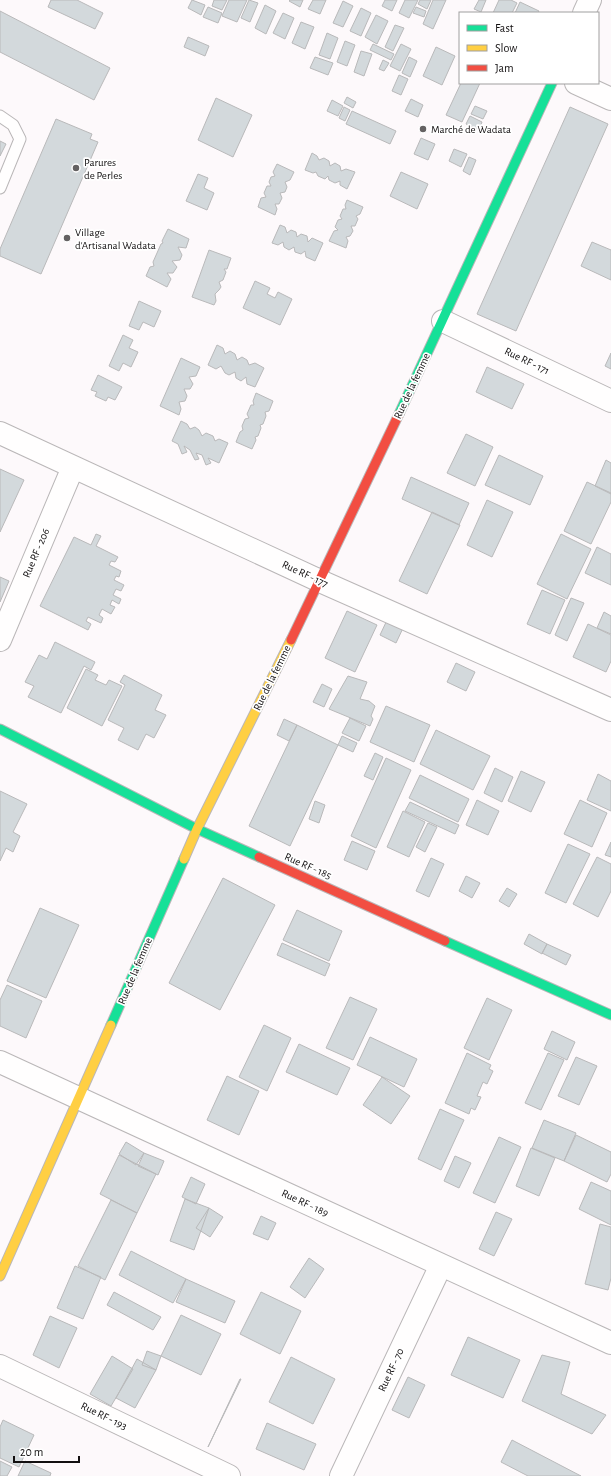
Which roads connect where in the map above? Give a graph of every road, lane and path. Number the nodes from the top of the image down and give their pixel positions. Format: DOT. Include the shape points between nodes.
graph roads {
  1 [pos="590,0"];
  2 [pos="584,12"];
  3 [pos="552,84"];
  4 [pos="578,84"];
  5 [pos="611,99"];
  6 [pos="0,116"];
  7 [pos="0,188"];
  8 [pos="443,321"];
  9 [pos="611,401"];
  10 [pos="0,433"];
  11 [pos="73,467"];
  12 [pos="320,581"];
  13 [pos="0,640"];
  14 [pos="611,710"];
  15 [pos="0,729"];
  16 [pos="197,829"];
  17 [pos="611,1015"];
  18 [pos="0,1062"];
  19 [pos="80,1098"];
  20 [pos="441,1265"];
  21 [pos="0,1276"];
  22 [pos="611,1343"];
  23 [pos="0,1366"];
  24 [pos="229,1476"];
  25 [pos="341,1476"];
  1 -- 2 [label="street"];
  3 -- 8 [label="street, Rue de la femme"];
  4 -- 5 [label="street"];
  6 -- 7 [label="lane" via="13,125 20,139"];
  8 -- 9 [label="street, Rue RF - 171"];
  8 -- 12 [label="street, Rue de la femme"];
  10 -- 11 [label="street, Rue RF - 177"];
  11 -- 12 [label="street, Rue RF - 177"];
  11 -- 13 [label="street, Rue RF - 206"];
  12 -- 14 [label="street, Rue RF - 177"];
  12 -- 16 [label="street, Rue de la femme"];
  15 -- 16 [label="street, Rue RF - 185"];
  16 -- 17 [label="street, Rue RF - 185"];
  16 -- 19 [label="street, Rue de la femme"];
  18 -- 19 [label="street, Rue RF - 189"];
  19 -- 20 [label="street, Rue RF - 189"];
  19 -- 21 [label="street, Rue de la femme"];
  20 -- 22 [label="street, Rue RF - 189"];
  20 -- 25 [label="street, Rue RF - 70"];
  23 -- 24 [label="street, Rue RF - 193"];
}
